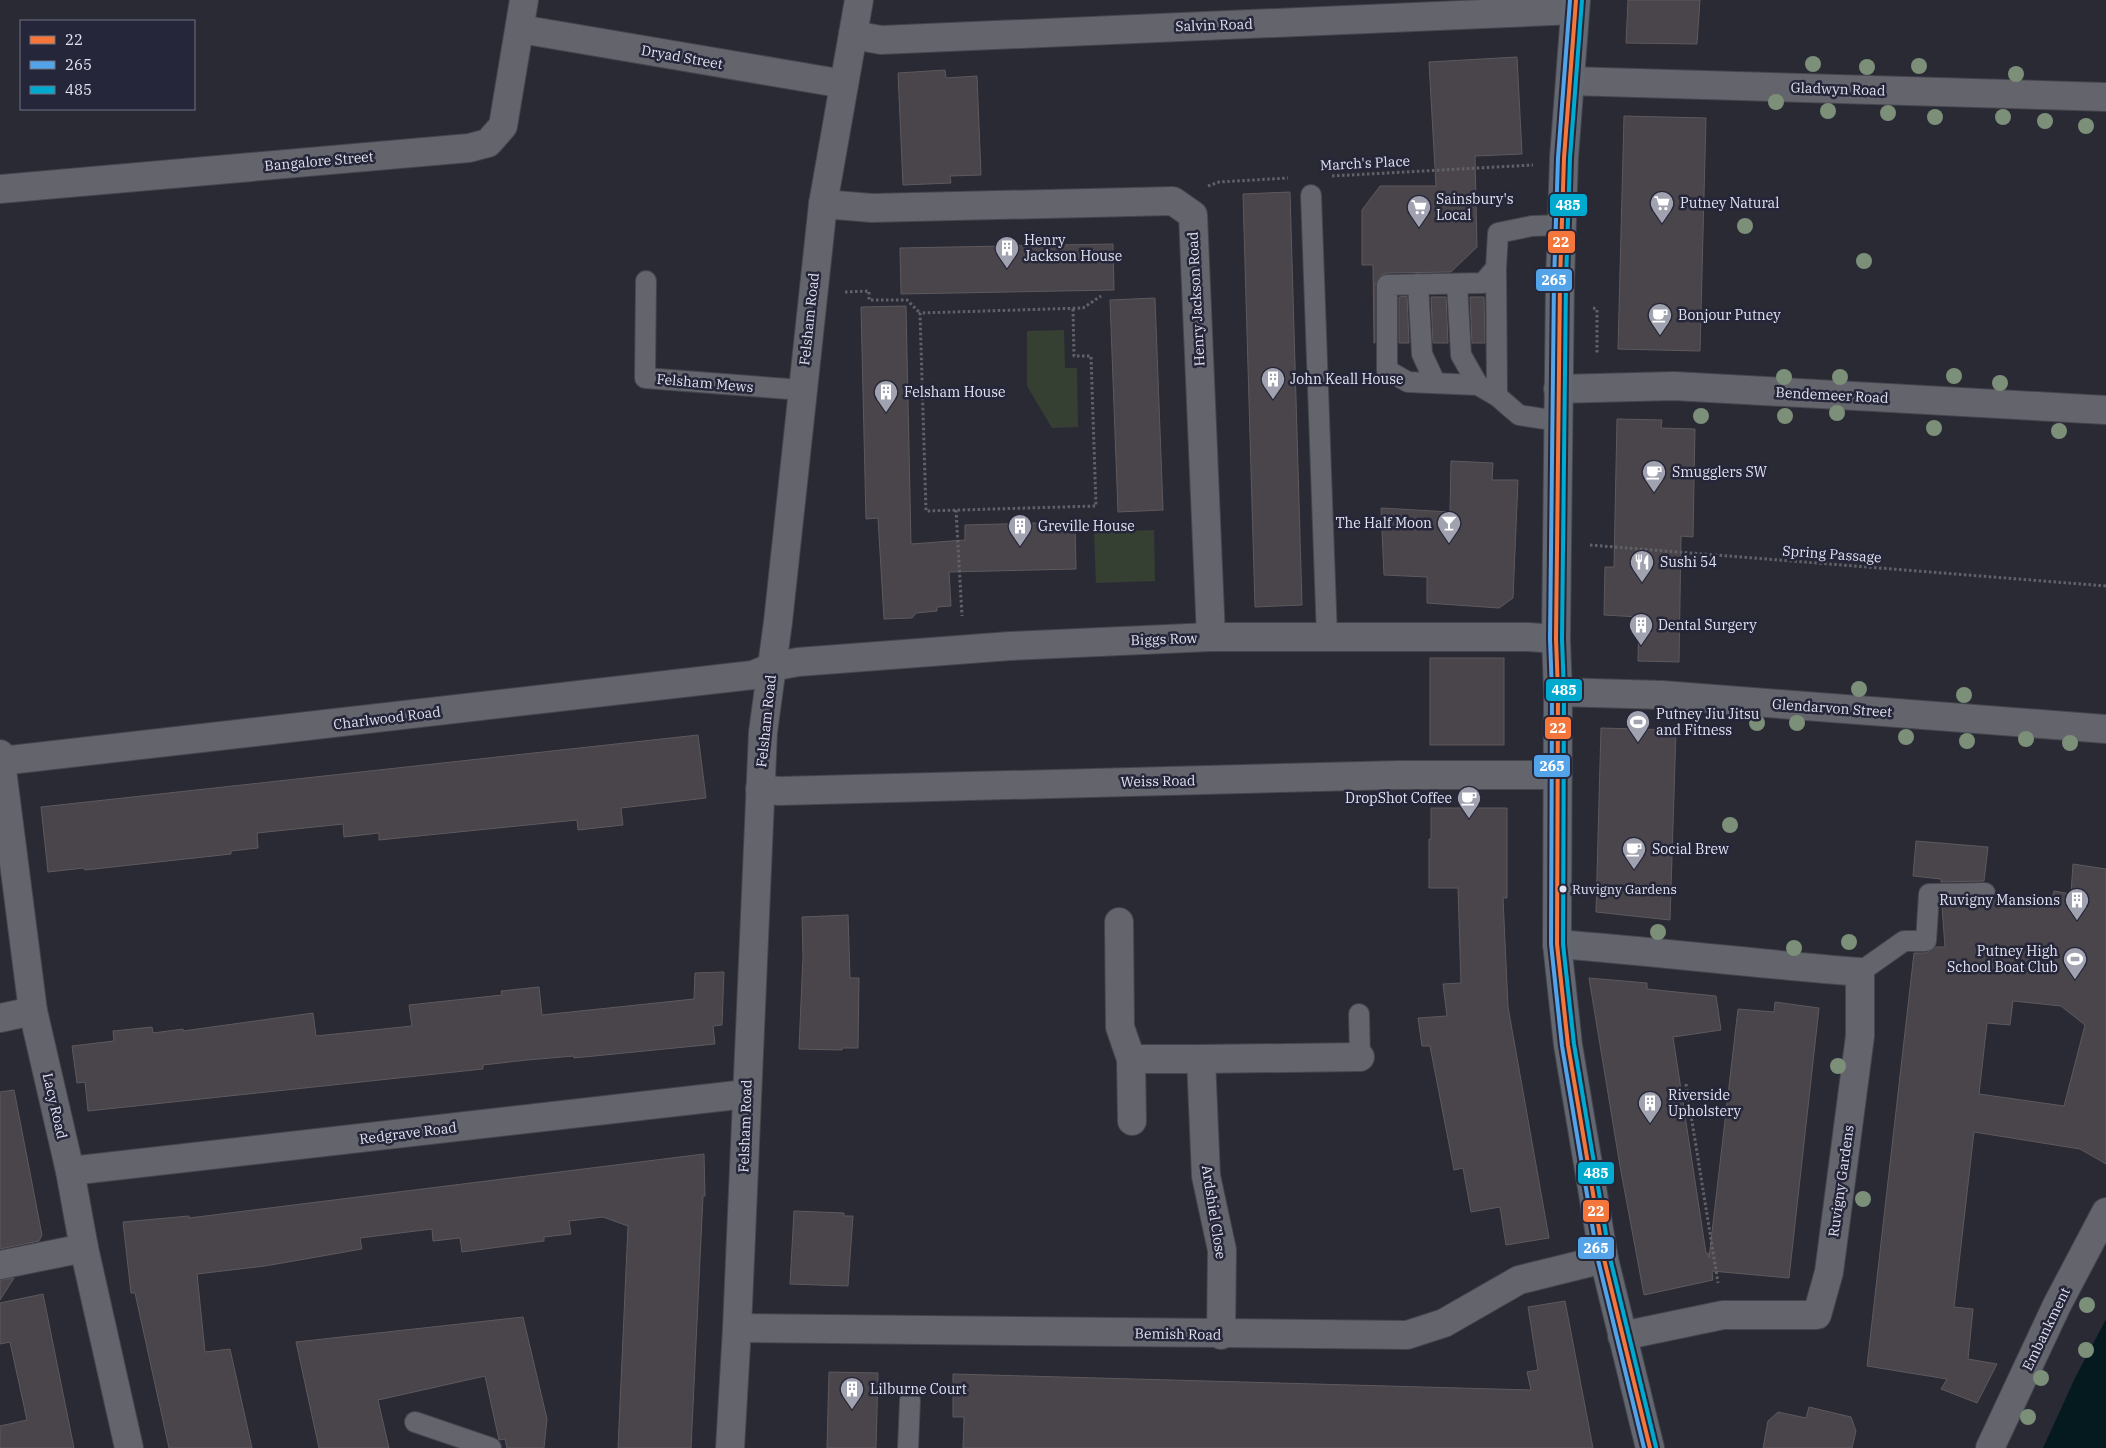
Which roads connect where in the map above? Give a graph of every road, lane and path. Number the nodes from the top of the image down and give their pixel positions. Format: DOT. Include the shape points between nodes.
graph roads {
  1 [pos="524,0"];
  2 [pos="859,0"];
  3 [pos="1575,5"];
  4 [pos="520,29"];
  5 [pos="853,36"];
  6 [pos="1570,81"];
  7 [pos="844,84"];
  8 [pos="2106,97"];
  9 [pos="1536,165"];
  10 [pos="1328,176"];
  11 [pos="1289,178"];
  12 [pos="1205,188"];
  13 [pos="0,189"];
  14 [pos="1311,196"];
  15 [pos="822,204"];
  16 [pos="1563,225"];
  17 [pos="1496,268"];
  18 [pos="646,281"];
  19 [pos="1418,284"];
  20 [pos="1458,284"];
  21 [pos="812,292"];
  22 [pos="1101,296"];
  23 [pos="1073,309"];
  24 [pos="1597,309"];
  25 [pos="920,313"];
  26 [pos="1596,356"];
  27 [pos="1435,382"];
  28 [pos="1478,385"];
  29 [pos="1558,389"];
  30 [pos="802,390"];
  31 [pos="1497,396"];
  32 [pos="2106,410"];
  33 [pos="1558,421"];
  34 [pos="956,510"];
  35 [pos="1557,542"];
  36 [pos="2106,586"];
  37 [pos="1211,637"];
  38 [pos="1327,637"];
  39 [pos="1556,639"];
  40 [pos="964,649"];
  41 [pos="772,667"];
  42 [pos="1558,692"];
  43 [pos="2106,728"];
  44 [pos="0,754"];
  45 [pos="1,761"];
  46 [pos="1556,775"];
  47 [pos="760,789"];
  48 [pos="1985,893"];
  49 [pos="1119,922"];
  50 [pos="1557,944"];
  51 [pos="1860,972"];
  52 [pos="33,1011"];
  53 [pos="1359,1014"];
  54 [pos="0,1018"];
  55 [pos="1360,1057"];
  56 [pos="1131,1059"];
  57 [pos="1201,1059"];
  58 [pos="1686,1084"];
  59 [pos="746,1094"];
  60 [pos="1132,1121"];
  61 [pos="70,1171"];
  62 [pos="2106,1212"];
  63 [pos="84,1248"];
  64 [pos="1604,1259"];
  65 [pos="0,1265"];
  66 [pos="1716,1273"];
  67 [pos="737,1328"];
  68 [pos="1221,1335"];
  69 [pos="1622,1336"];
  70 [pos="910,1400"];
  71 [pos="414,1422"];
  72 [pos="129,1448"];
  73 [pos="491,1448"];
  74 [pos="730,1448"];
  75 [pos="908,1448"];
  76 [pos="1650,1448"];
  77 [pos="1990,1448"];
  1 -- 4 [label="street, Bangalore Street"];
  2 -- 5 [label="street, Felsham Road"];
  3 -- 5 [label="street, Salvin Road" via="882,40"];
  3 -- 6 [label="main road"];
  4 -- 7 [label="street, Dryad Street"];
  4 -- 13 [label="street, Bangalore Street" via="503,126 488,143 469,148"];
  5 -- 7 [label="street, Felsham Road"];
  6 -- 8 [label="street, Gladwyn Road"];
  6 -- 16 [label="main road"];
  7 -- 15 [label="street, Felsham Road"];
  9 -- 10 [label="path, March's Place"];
  11 -- 12 [label="path" via="1219,182"];
  14 -- 38 [label="lane"];
  15 -- 21 [label="street, Felsham Road"];
  15 -- 37 [label="street, Henry Jackson Road" via="872,208 1173,201 1193,215"];
  16 -- 17 [label="lane" via="1532,226 1498,233"];
  16 -- 29 [label="main road"];
  17 -- 20 [label="lane" via="1483,283"];
  17 -- 31 [label="lane"];
  18 -- 30 [label="lane, Felsham Mews" via="645,378"];
  19 -- 20 [label="lane"];
  19 -- 27 [label="lane" via="1422,354"];
  19 -- 27 [label="lane" via="1387,284 1388,370 1408,382"];
  20 -- 28 [label="lane" via="1461,355"];
  21 -- 25 [label="path" via="869,292 869,300 907,300"];
  21 -- 30 [label="street, Felsham Road"];
  22 -- 23 [label="path" via="1082,308"];
  23 -- 25 [label="path"];
  23 -- 34 [label="path" via="1074,356 1091,356 1096,506"];
  24 -- 26 [label="path"];
  25 -- 34 [label="path" via="926,511"];
  27 -- 28 [label="lane"];
  28 -- 31 [label="lane"];
  29 -- 32 [label="street, Bendemeer Road" via="1674,386"];
  29 -- 33 [label="main road"];
  30 -- 41 [label="street, Felsham Road"];
  31 -- 33 [label="lane" via="1519,415"];
  33 -- 35 [label="main road"];
  34 -- 40 [label="path"];
  35 -- 36 [label="path, Spring Passage"];
  35 -- 39 [label="main road"];
  37 -- 38 [label="street, Biggs Row"];
  37 -- 40 [label="street, Biggs Row"];
  38 -- 39 [label="street, Biggs Row"];
  39 -- 42 [label="main road"];
  40 -- 41 [label="street, Biggs Row" via="798,662"];
  41 -- 45 [label="street, Charlwood Road" via="753,675"];
  41 -- 47 [label="street, Felsham Road" via="763,732"];
  42 -- 43 [label="street, Glendarvon Street" via="1662,695"];
  42 -- 46 [label="main road"];
  44 -- 45 [label="street, Lacy Road"];
  45 -- 52 [label="street, Lacy Road"];
  46 -- 47 [label="street, Weiss Road" via="1399,775"];
  46 -- 50 [label="main road"];
  47 -- 59 [label="street, Felsham Road"];
  48 -- 51 [label="lane" via="1929,894 1926,941 1904,941"];
  49 -- 56 [label="street" via="1120,1027"];
  50 -- 51 [label="street"];
  50 -- 64 [label="main road" via="1568,1045"];
  51 -- 69 [label="street, Ruvigny Gardens" via="1860,1036 1828,1272 1817,1316 1723,1315"];
  52 -- 54 [label="street"];
  52 -- 61 [label="street, Lacy Road"];
  53 -- 55 [label="lane"];
  55 -- 57 [label="street"];
  56 -- 57 [label="street"];
  56 -- 60 [label="street"];
  57 -- 68 [label="street, Ardshiel Close" via="1206,1176 1222,1250"];
  58 -- 66 [label="path"];
  59 -- 61 [label="street, Redgrave Road"];
  59 -- 67 [label="street, Felsham Road"];
  61 -- 63 [label="street, Lacy Road"];
  62 -- 77 [label="street, Embankment" via="2057,1304"];
  63 -- 65 [label="street"];
  63 -- 72 [label="street, Lacy Road"];
  64 -- 68 [label="street, Bemish Road" via="1519,1280 1444,1323 1407,1336"];
  64 -- 69 [label="main road"];
  67 -- 68 [label="street, Bemish Road"];
  67 -- 74 [label="street, Felsham Road"];
  69 -- 76 [label="main road"];
  70 -- 75 [label="lane"];
  71 -- 73 [label="lane"];
}
